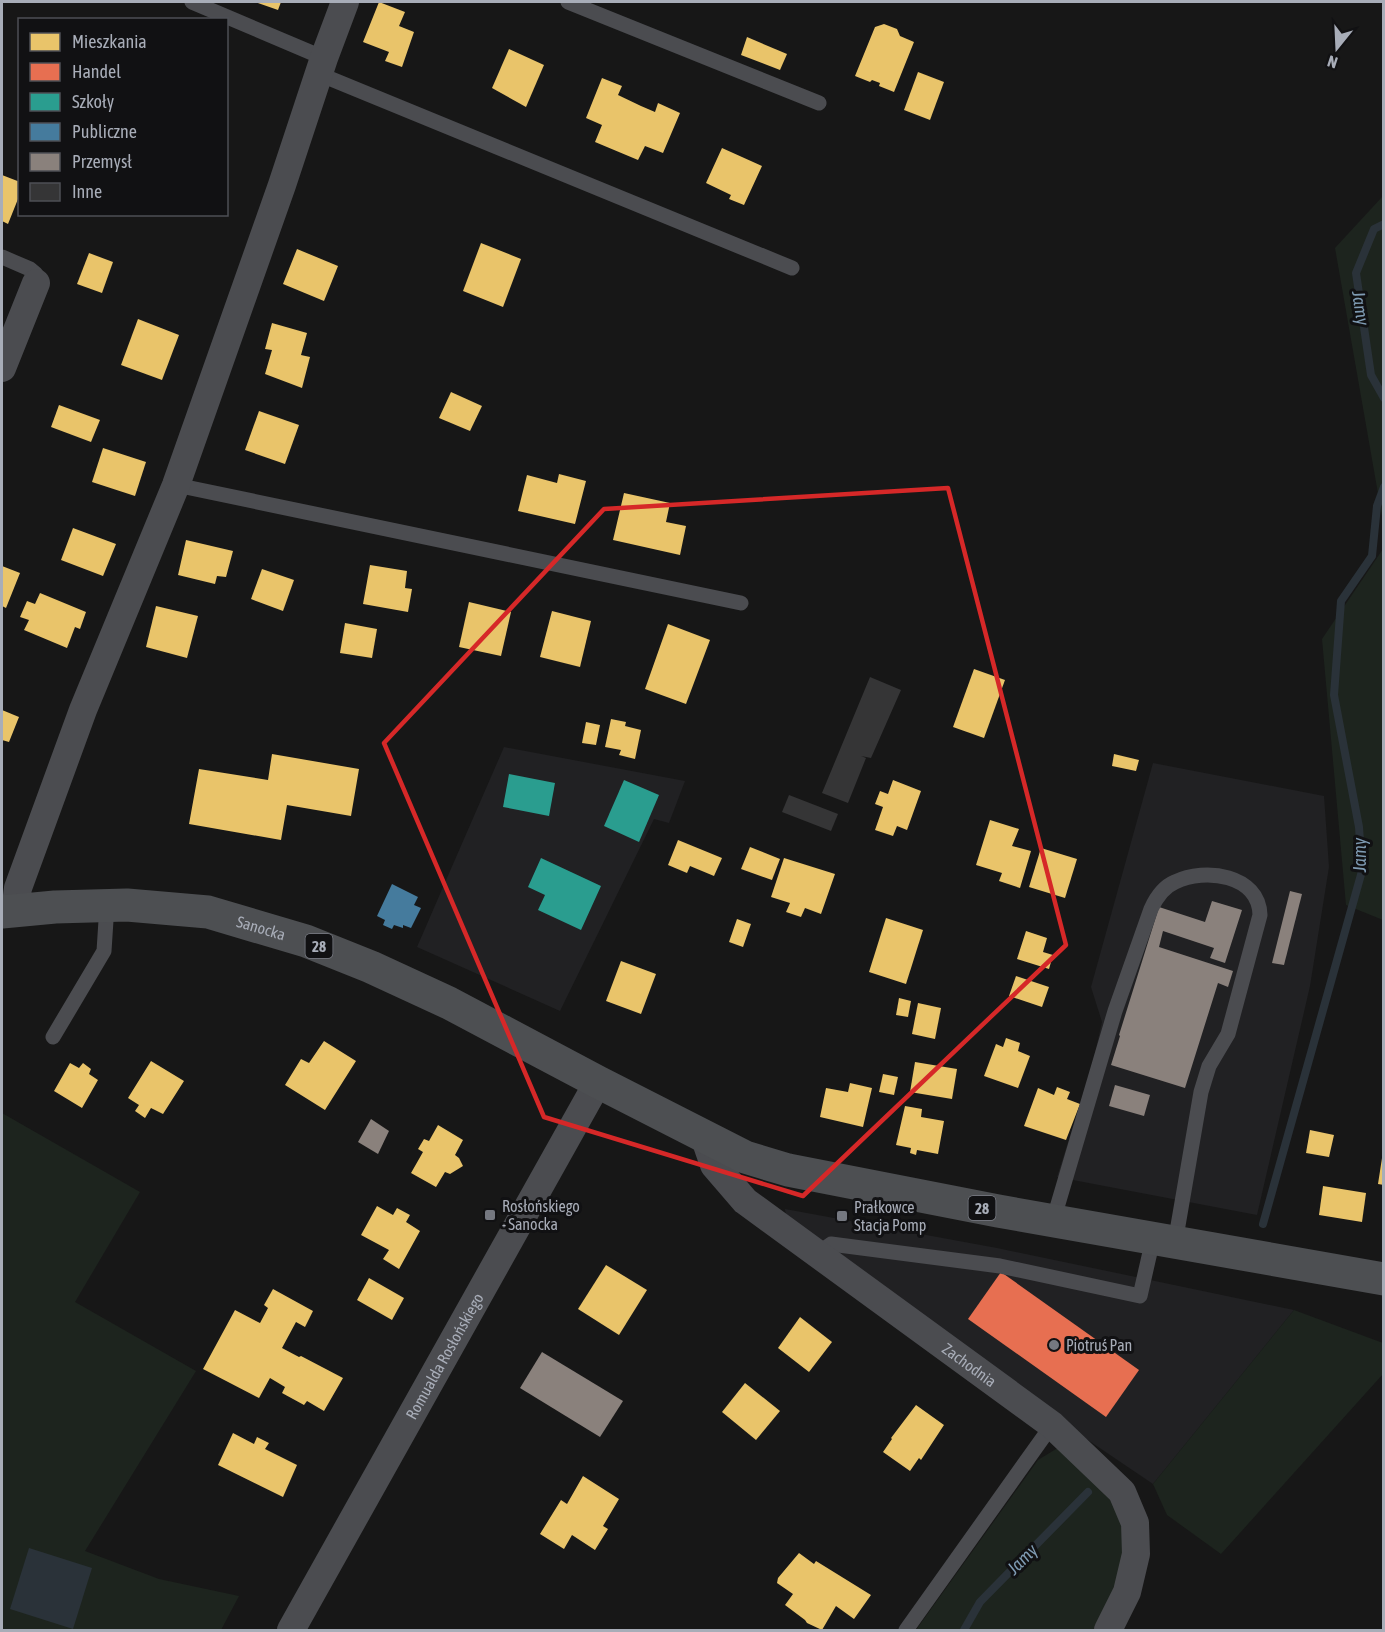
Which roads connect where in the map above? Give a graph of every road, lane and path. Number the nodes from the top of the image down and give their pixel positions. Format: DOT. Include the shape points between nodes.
graph roads {
  1 [pos="192,2"];
  2 [pos="345,2"];
  3 [pos="568,2"];
  4 [pos="224,18"];
  5 [pos="228,20"];
  6 [pos="321,66"];
  7 [pos="819,103"];
  8 [pos="2,257"];
  9 [pos="792,268"];
  10 [pos="36,283"];
  11 [pos="2,368"];
  12 [pos="176,485"];
  13 [pos="741,603"];
  14 [pos="107,905"];
  15 [pos="8,912"];
  16 [pos="52,1037"];
  17 [pos="598,1082"];
  18 [pos="704,1136"];
  19 [pos="1053,1221"];
  20 [pos="1164,1241"];
  21 [pos="817,1254"];
  22 [pos="1383,1279"];
  23 [pos="1052,1425"];
  24 [pos="291,1630"];
  25 [pos="906,1630"];
  26 [pos="1108,1630"];
  1 -- 4 [label="lane"];
  2 -- 6 [label="street"];
  3 -- 7 [label="lane"];
  5 -- 6 [label="lane"];
  6 -- 9 [label="lane"];
  6 -- 12 [label="street"];
  8 -- 10 [label="lane" via="30,269 36,274"];
  10 -- 11 [label="street"];
  12 -- 13 [label="lane"];
  12 -- 15 [label="street" via="83,710"];
  14 -- 15 [label="main road, Sanocka / 28"];
  14 -- 16 [label="lane" via="104,951"];
  14 -- 17 [label="main road, Sanocka / 28" via="208,912 306,941 449,1003"];
  17 -- 18 [label="main road, 28"];
  17 -- 24 [label="street, Romualda Rosłońskiego"];
  18 -- 19 [label="main road, 28" via="745,1156 788,1170"];
  18 -- 21 [label="street, Zachodnia" via="714,1165 745,1201"];
  19 -- 20 [label="main road, 28"];
  19 -- 20 [label="lane" via="1115,1011 1157,896 1174,882 1196,875 1230,878 1248,886 1260,903 1260,915 1228,1034 1209,1066 1201,1092"];
  20 -- 21 [label="lane" via="1140,1296 1000,1266 831,1244"];
  20 -- 22 [label="main road, 28"];
  21 -- 23 [label="street, Zachodnia"];
  23 -- 25 [label="lane"];
  23 -- 26 [label="street, Zachodnia" via="1122,1492 1136,1523 1136,1554 1127,1592"];
}
